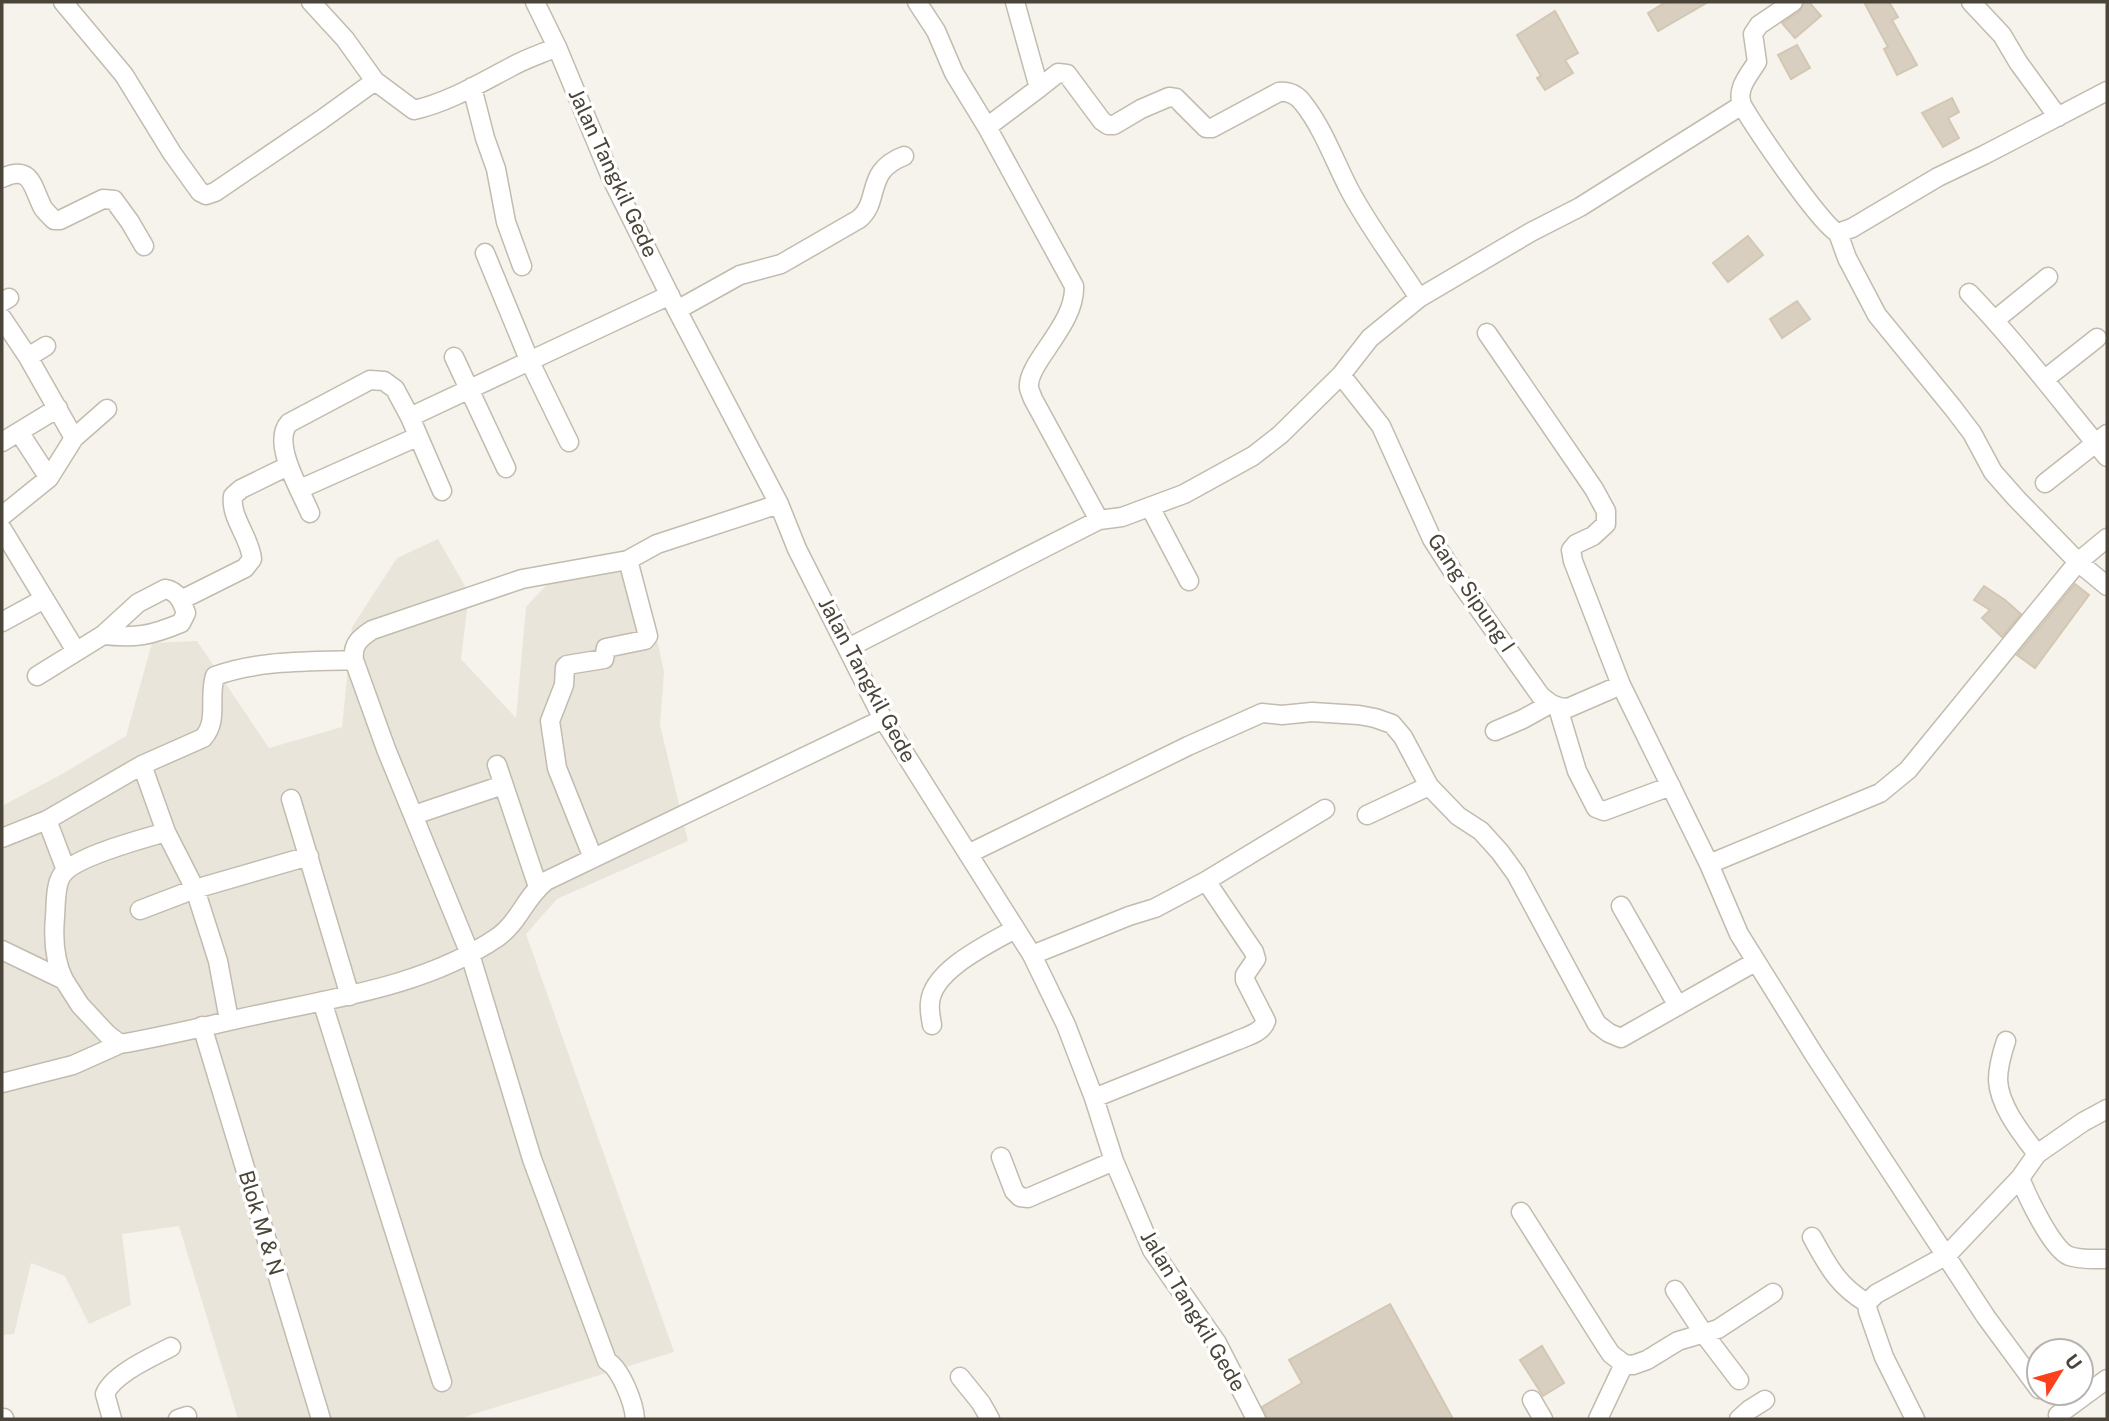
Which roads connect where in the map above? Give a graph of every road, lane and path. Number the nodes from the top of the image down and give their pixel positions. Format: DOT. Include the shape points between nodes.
graph roads {
  1 [pos="63,2"];
  2 [pos="311,2"];
  3 [pos="535,2"];
  4 [pos="917,2"];
  5 [pos="1015,2"];
  6 [pos="1793,2"];
  7 [pos="1971,2"];
  8 [pos="1769,8"];
  9 [pos="557,47"];
  10 [pos="375,81"];
  11 [pos="472,87"];
  12 [pos="1039,88"];
  13 [pos="2107,91"];
  14 [pos="1742,105"];
  15 [pos="2058,117"];
  16 [pos="987,127"];
  17 [pos="904,156"];
  18 [pos="2,178"];
  19 [pos="1838,233"];
  20 [pos="144,246"];
  21 [pos="485,253"];
  22 [pos="522,266"];
  23 [pos="2048,276"];
  24 [pos="1969,293"];
  25 [pos="1419,298"];
  26 [pos="673,303"];
  27 [pos="2,318"];
  28 [pos="1994,320"];
  29 [pos="1488,333"];
  30 [pos="2097,338"];
  31 [pos="46,346"];
  32 [pos="28,357"];
  33 [pos="454,358"];
  34 [pos="530,362"];
  35 [pos="1341,375"];
  36 [pos="2045,379"];
  37 [pos="468,389"];
  38 [pos="58,408"];
  39 [pos="107,409"];
  40 [pos="410,417"];
  41 [pos="7,437"];
  42 [pos="417,437"];
  43 [pos="74,438"];
  44 [pos="569,442"];
  45 [pos="2103,445"];
  46 [pos="288,467"];
  47 [pos="506,468"];
  48 [pos="49,478"];
  49 [pos="2045,483"];
  50 [pos="300,489"];
  51 [pos="442,491"];
  52 [pos="779,504"];
  53 [pos="1150,507"];
  54 [pos="310,513"];
  55 [pos="2,516"];
  56 [pos="1099,520"];
  57 [pos="2,529"];
  58 [pos="2107,538"];
  59 [pos="628,560"];
  60 [pos="2078,562"];
  61 [pos="1189,582"];
  62 [pos="2107,586"];
  63 [pos="44,599"];
  64 [pos="181,600"];
  65 [pos="2,622"];
  66 [pos="103,635"];
  67 [pos="848,648"];
  68 [pos="76,652"];
  69 [pos="354,660"];
  70 [pos="37,676"];
  71 [pos="1621,685"];
  72 [pos="1554,706"];
  73 [pos="883,719"];
  74 [pos="1495,731"];
  75 [pos="142,765"];
  76 [pos="497,765"];
  77 [pos="502,785"];
  78 [pos="1429,786"];
  79 [pos="1671,786"];
  80 [pos="291,799"];
  81 [pos="1325,810"];
  82 [pos="414,815"];
  83 [pos="1367,815"];
  84 [pos="47,820"];
  85 [pos="166,832"];
  86 [pos="2,838"];
  87 [pos="968,854"];
  88 [pos="309,856"];
  89 [pos="593,858"];
  90 [pos="1709,864"];
  91 [pos="66,870"];
  92 [pos="1206,881"];
  93 [pos="538,887"];
  94 [pos="195,889"];
  95 [pos="1620,906"];
  96 [pos="140,910"];
  97 [pos="1016,929"];
  98 [pos="2,950"];
  99 [pos="470,954"];
  100 [pos="1032,955"];
  101 [pos="1755,962"];
  102 [pos="64,980"];
  103 [pos="350,996"];
  104 [pos="322,1001"];
  105 [pos="1678,1006"];
  106 [pos="229,1020"];
  107 [pos="932,1025"];
  108 [pos="202,1026"];
  109 [pos="2006,1041"];
  110 [pos="120,1044"];
  111 [pos="2,1083"];
  112 [pos="1094,1098"];
  113 [pos="2107,1108"];
  114 [pos="2037,1154"];
  115 [pos="1001,1157"];
  116 [pos="1114,1161"];
  117 [pos="2020,1178"];
  118 [pos="1521,1212"];
  119 [pos="1812,1237"];
  120 [pos="1947,1255"];
  121 [pos="2107,1259"];
  122 [pos="1675,1290"];
  123 [pos="1773,1293"];
  124 [pos="1867,1303"];
  125 [pos="1704,1335"];
  126 [pos="171,1347"];
  127 [pos="1624,1364"];
  128 [pos="2025,1370"];
  129 [pos="960,1377"];
  130 [pos="2107,1379"];
  131 [pos="1739,1380"];
  132 [pos="442,1382"];
  133 [pos="1765,1400"];
  134 [pos="1532,1401"];
  135 [pos="2059,1417"];
  136 [pos="112,1419"];
  137 [pos="321,1419"];
  138 [pos="635,1419"];
  139 [pos="990,1419"];
  140 [pos="1256,1419"];
  141 [pos="1543,1419"];
  142 [pos="1598,1419"];
  143 [pos="1739,1419"];
  144 [pos="1915,1419"];
  1 -- 10 [label="street" via="124,75 172,153 206,195 252,169"];
  2 -- 10 [label="street"];
  3 -- 9 [label="street, Jalan Tangkil Gede"];
  4 -- 16 [label="street"];
  5 -- 12 [label="street"];
  6 -- 8 [label="street"];
  7 -- 15 [label="street" via="2002,35"];
  8 -- 14 [label="street" via="1754,34 1757,62 1742,86"];
  9 -- 11 [label="street"];
  9 -- 26 [label="street, Jalan Tangkil Gede" via="610,175"];
  10 -- 11 [label="street" via="414,110"];
  11 -- 22 [label="street" via="506,222"];
  12 -- 16 [label="street"];
  12 -- 25 [label="street" via="1058,73 1067,74 1108,125 1169,97 1176,98 1206,128 1279,92 1293,94"];
  13 -- 15 [label="street"];
  14 -- 19 [label="street" via="1818,214"];
  14 -- 25 [label="street" via="1580,207"];
  15 -- 19 [label="street"];
  16 -- 56 [label="street" via="1074,286 1074,300 1062,327 1032,374 1029,387"];
  17 -- 26 [label="street" via="879,175 866,214 859,219 781,264 740,275"];
  18 -- 20 [label="street" via="24,174 54,220 103,199 114,200"];
  19 -- 60 [label="street" via="1877,315 1972,433 1993,471"];
  21 -- 34 [label="street"];
  23 -- 28 [label="street"];
  24 -- 28 [label="street"];
  25 -- 35 [label="street" via="1370,338"];
  26 -- 34 [label="street"];
  26 -- 52 [label="street, Jalan Tangkil Gede"];
  27 -- 32 [label="street"];
  28 -- 36 [label="street"];
  29 -- 71 [label="street" via="1606,511 1606,523 1571,550"];
  30 -- 36 [label="street"];
  31 -- 32 [label="street"];
  32 -- 38 [label="street"];
  33 -- 37 [label="street"];
  34 -- 37 [label="street"];
  34 -- 44 [label="street"];
  35 -- 53 [label="street" via="1254,456"];
  35 -- 72 [label="street, Gang Sipung I" via="1381,426 1432,539 1540,695"];
  36 -- 45 [label="street"];
  37 -- 40 [label="street"];
  37 -- 47 [label="street"];
  38 -- 41 [label="street"];
  38 -- 43 [label="street"];
  39 -- 43 [label="street"];
  40 -- 42 [label="street"];
  40 -- 46 [label="street" via="395,389 384,381 370,380 289,423 282,437"];
  41 -- 48 [label="street"];
  42 -- 50 [label="street"];
  42 -- 51 [label="street"];
  43 -- 48 [label="street"];
  45 -- 49 [label="street"];
  46 -- 50 [label="street"];
  46 -- 64 [label="street" via="233,496 231,506 253,559 245,568"];
  48 -- 55 [label="street"];
  50 -- 54 [label="street"];
  52 -- 59 [label="street" via="657,544"];
  52 -- 67 [label="street, Jalan Tangkil Gede"];
  53 -- 56 [label="street"];
  53 -- 61 [label="street"];
  56 -- 67 [label="street"];
  57 -- 63 [label="street"];
  58 -- 60 [label="street"];
  59 -- 69 [label="street" via="522,579 372,630 357,642"];
  59 -- 89 [label="street" via="648,636 606,648 604,659 566,666 550,721 557,768"];
  60 -- 62 [label="street"];
  60 -- 90 [label="street" via="1892,785"];
  63 -- 65 [label="street"];
  63 -- 68 [label="street"];
  64 -- 66 [label="street" via="171,590 157,592"];
  64 -- 66 [label="street" via="186,613 181,623 135,638"];
  66 -- 68 [label="street"];
  67 -- 73 [label="street, Jalan Tangkil Gede"];
  68 -- 70 [label="street"];
  69 -- 75 [label="street" via="268,664 215,676 210,730 203,738"];
  69 -- 82 [label="street"];
  71 -- 72 [label="street" via="1568,708"];
  71 -- 79 [label="street"];
  72 -- 74 [label="street"];
  72 -- 79 [label="street" via="1596,808 1604,811"];
  73 -- 87 [label="street, Jalan Tangkil Gede"];
  73 -- 89 [label="street"];
  75 -- 84 [label="street"];
  75 -- 85 [label="street"];
  76 -- 77 [label="street"];
  77 -- 82 [label="street"];
  77 -- 93 [label="street"];
  78 -- 83 [label="street"];
  78 -- 87 [label="street" via="1404,737 1392,724 1334,713 1268,712"];
  78 -- 105 [label="street" via="1458,816 1481,831 1516,874 1597,1024 1622,1038"];
  79 -- 90 [label="street"];
  80 -- 88 [label="street"];
  81 -- 92 [label="street"];
  82 -- 99 [label="street"];
  84 -- 86 [label="street"];
  84 -- 91 [label="street"];
  85 -- 91 [label="street" via="109,849"];
  85 -- 94 [label="street"];
  87 -- 97 [label="street, Jalan Tangkil Gede"];
  88 -- 94 [label="street"];
  88 -- 103 [label="street"];
  89 -- 93 [label="street"];
  90 -- 101 [label="street"];
  91 -- 102 [label="street" via="59,881 54,925 55,956"];
  92 -- 100 [label="street" via="1156,908"];
  92 -- 112 [label="street" via="1254,952 1256,959 1244,980 1266,1021 1264,1026"];
  93 -- 99 [label="street" via="500,935"];
  94 -- 96 [label="street"];
  94 -- 106 [label="street" via="218,961"];
  95 -- 105 [label="street"];
  97 -- 100 [label="street, Jalan Tangkil Gede"];
  97 -- 107 [label="street" via="949,971 930,1002"];
  98 -- 102 [label="street"];
  99 -- 103 [label="street"];
  99 -- 138 [label="street" via="532,1159 607,1362 615,1366 634,1406"];
  100 -- 112 [label="street, Jalan Tangkil Gede"];
  101 -- 105 [label="street"];
  101 -- 120 [label="street"];
  102 -- 110 [label="street" via="80,1005"];
  103 -- 104 [label="street"];
  104 -- 106 [label="street"];
  104 -- 132 [label="street"];
  106 -- 108 [label="street"];
  108 -- 110 [label="street"];
  108 -- 137 [label="street, Blok M & N"];
  109 -- 114 [label="street" via="1999,1065 1999,1090"];
  110 -- 111 [label="street" via="73,1065"];
  112 -- 116 [label="street, Jalan Tangkil Gede"];
  113 -- 114 [label="street"];
  114 -- 117 [label="street"];
  115 -- 116 [label="street" via="1014,1191 1027,1198"];
  116 -- 140 [label="street, Jalan Tangkil Gede" via="1152,1250 1217,1343"];
  117 -- 120 [label="street"];
  117 -- 121 [label="street" via="2061,1251"];
  118 -- 127 [label="street" via="1611,1354"];
  119 -- 124 [label="street" via="1839,1282"];
  120 -- 124 [label="street"];
  120 -- 128 [label="street"];
  122 -- 125 [label="street"];
  123 -- 125 [label="street"];
  124 -- 144 [label="street" via="1884,1357"];
  125 -- 127 [label="street" via="1678,1341 1647,1360"];
  125 -- 131 [label="street"];
  126 -- 136 [label="street" via="111,1384 105,1394"];
  127 -- 142 [label="street"];
  129 -- 139 [label="street"];
  130 -- 135 [label="street"];
  133 -- 143 [label="street"];
  134 -- 141 [label="street"];
}
